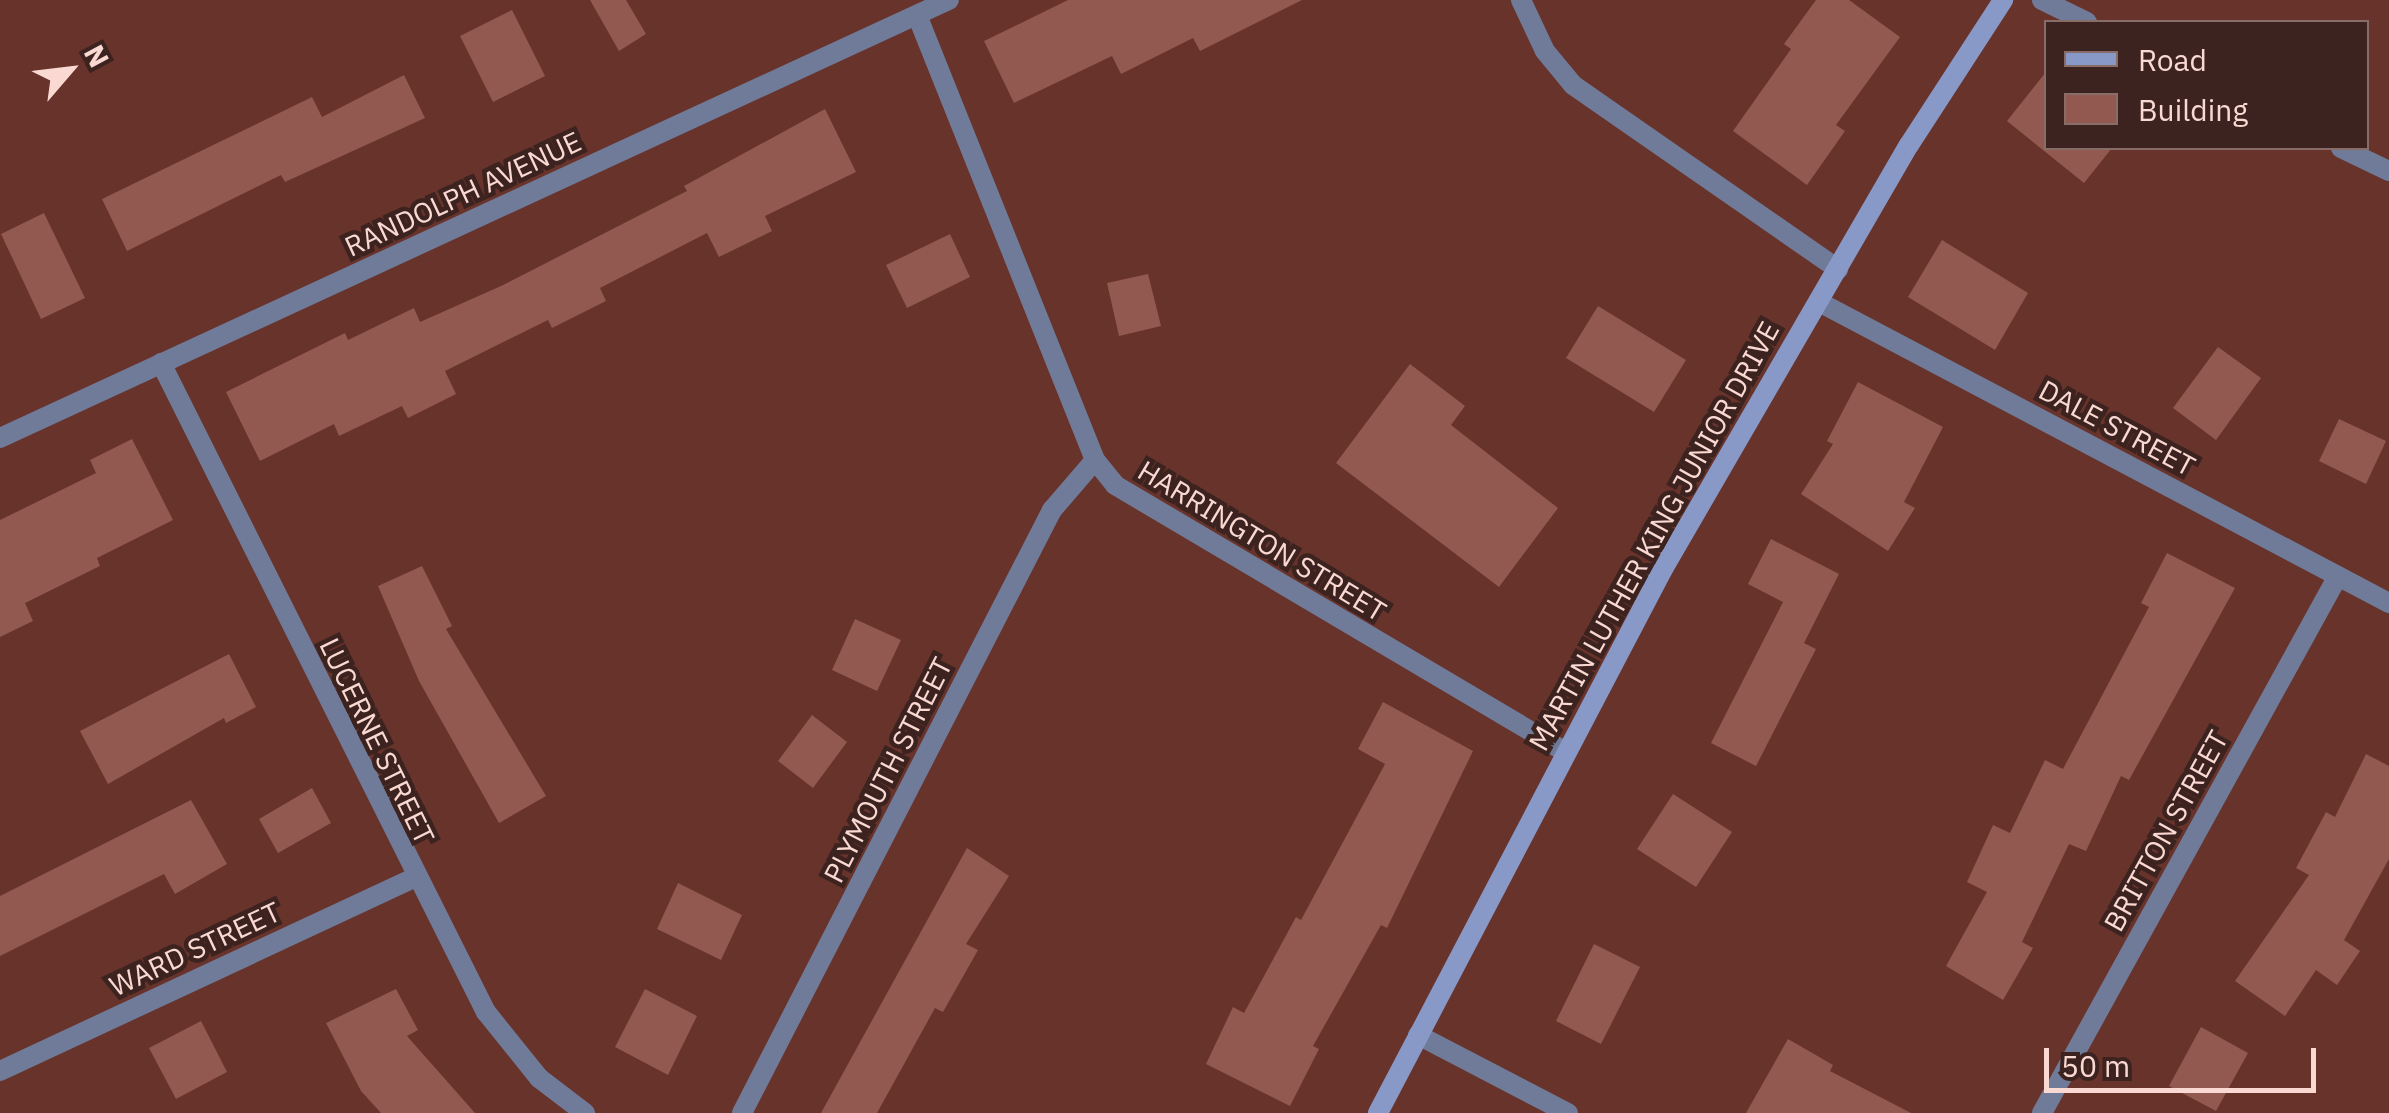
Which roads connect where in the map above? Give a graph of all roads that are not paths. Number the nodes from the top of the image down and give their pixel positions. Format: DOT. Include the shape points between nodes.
graph roads {
  1 [pos="950,0"];
  2 [pos="1521,0"];
  3 [pos="2003,0"];
  4 [pos="2042,0"];
  5 [pos="917,15"];
  6 [pos="2083,20"];
  7 [pos="2345,150"];
  8 [pos="2389,171"];
  9 [pos="1838,270"];
  10 [pos="1819,302"];
  11 [pos="160,363"];
  12 [pos="0,438"];
  13 [pos="1095,460"];
  14 [pos="2338,576"];
  15 [pos="2389,603"];
  16 [pos="1564,751"];
  17 [pos="413,878"];
  18 [pos="1418,1035"];
  19 [pos="0,1071"];
  20 [pos="585,1113"];
  21 [pos="742,1113"];
  22 [pos="1378,1113"];
  23 [pos="1568,1113"];
  24 [pos="2042,1113"];
  1 -- 5 [label="street, RANDOLPH AVENUE"];
  2 -- 9 [label="street" via="1573,86"];
  3 -- 9 [label="main road, MARTIN LUTHER KING JUNIOR DRIVE"];
  4 -- 6 [label="street"];
  5 -- 11 [label="street, RANDOLPH AVENUE"];
  5 -- 13 [label="street, HARRINGTON STREET"];
  7 -- 8 [label="street"];
  9 -- 10 [label="main road, MARTIN LUTHER KING JUNIOR DRIVE"];
  10 -- 14 [label="street, DALE STREET"];
  10 -- 16 [label="main road, MARTIN LUTHER KING JUNIOR DRIVE"];
  11 -- 12 [label="street, RANDOLPH AVENUE"];
  11 -- 17 [label="street, LUCERNE STREET"];
  13 -- 16 [label="street, HARRINGTON STREET" via="1137,502"];
  13 -- 21 [label="street, PLYMOUTH STREET" via="1052,510"];
  14 -- 15 [label="street, DALE STREET"];
  14 -- 24 [label="street, BRITTON STREET"];
  16 -- 18 [label="main road, MARTIN LUTHER KING JUNIOR DRIVE"];
  17 -- 19 [label="street, WARD STREET"];
  17 -- 20 [label="street, LUCERNE STREET" via="486,1012 539,1078"];
  18 -- 22 [label="main road, MARTIN LUTHER KING JUNIOR DRIVE"];
  18 -- 23 [label="street"];
}
